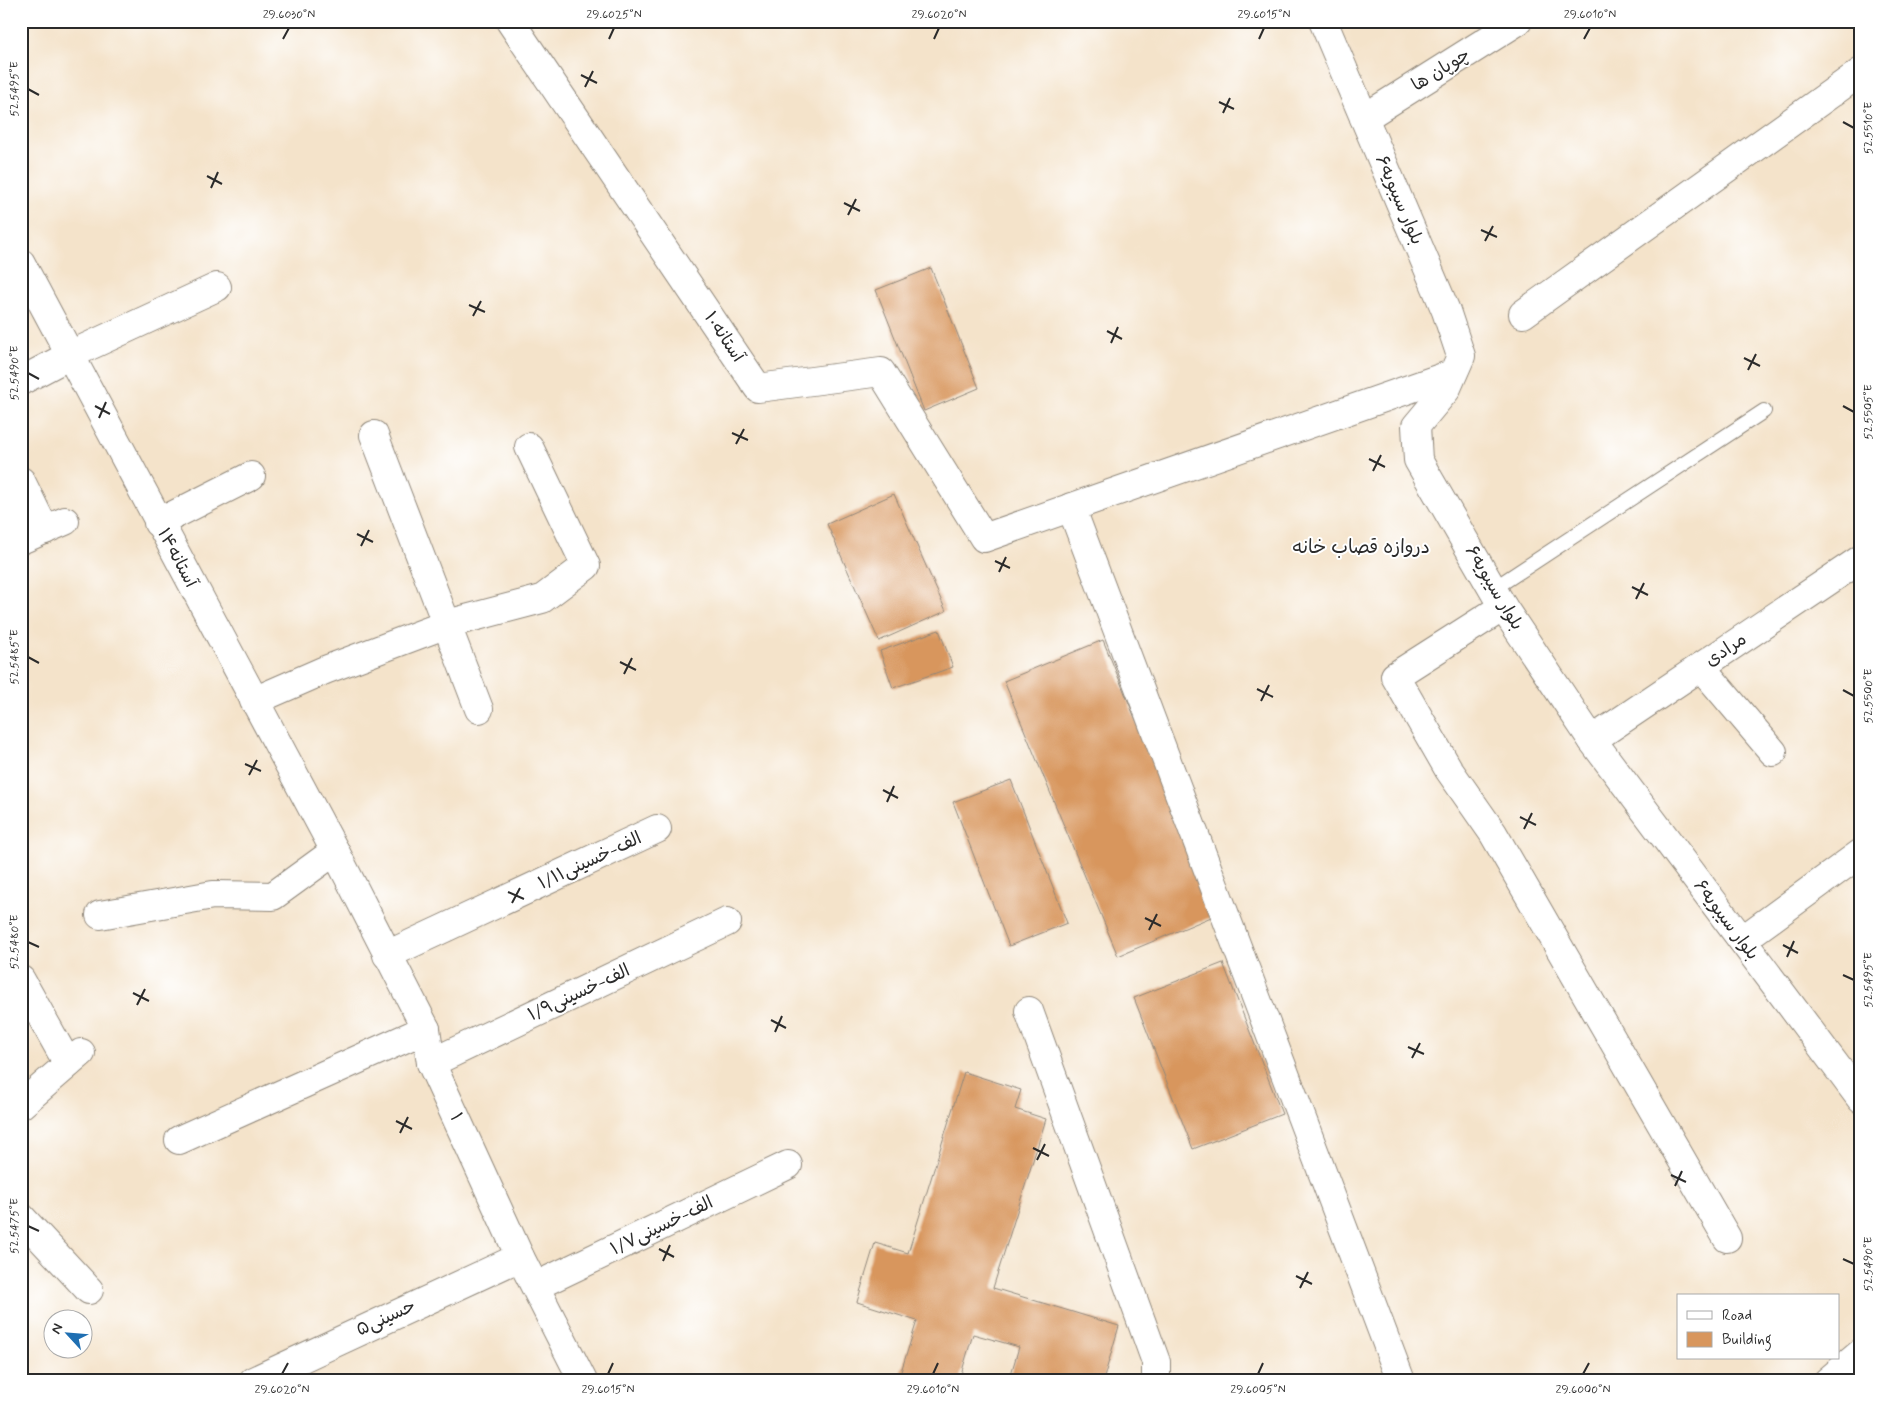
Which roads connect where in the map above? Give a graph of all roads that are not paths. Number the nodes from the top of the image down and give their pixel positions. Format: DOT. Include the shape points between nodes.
graph roads {
  1 [pos="510,21"];
  2 [pos="1323,21"];
  3 [pos="1518,21"];
  4 [pos="1861,72"];
  5 [pos="1364,118"];
  6 [pos="21,263"];
  7 [pos="217,287"];
  8 [pos="1523,314"];
  9 [pos="72,354"];
  10 [pos="1452,374"];
  11 [pos="21,381"];
  12 [pos="1764,410"];
  13 [pos="374,435"];
  14 [pos="529,447"];
  15 [pos="251,476"];
  16 [pos="21,481"];
  17 [pos="1072,507"];
  18 [pos="158,523"];
  19 [pos="44,530"];
  20 [pos="1861,559"];
  21 [pos="1498,598"];
  22 [pos="447,624"];
  23 [pos="1701,667"];
  24 [pos="254,701"];
  25 [pos="480,709"];
  26 [pos="1592,740"];
  27 [pos="1773,752"];
  28 [pos="658,829"];
  29 [pos="334,852"];
  30 [pos="1861,852"];
  31 [pos="100,915"];
  32 [pos="727,922"];
  33 [pos="1742,940"];
  34 [pos="387,955"];
  35 [pos="21,980"];
  36 [pos="1029,1011"];
  37 [pos="426,1029"];
  38 [pos="431,1063"];
  39 [pos="1861,1099"];
  40 [pos="21,1105"];
  41 [pos="179,1140"];
  42 [pos="788,1165"];
  43 [pos="21,1217"];
  44 [pos="1727,1238"];
  45 [pos="520,1257"];
  46 [pos="536,1286"];
  47 [pos="89,1290"];
  48 [pos="1861,1353"];
  49 [pos="253,1381"];
  50 [pos="583,1381"];
  51 [pos="1156,1381"];
  52 [pos="1401,1381"];
  53 [pos="1828,1381"];
  1 -- 17 [label="street, آستانه۱۰" via="758,388 881,372 984,538"];
  2 -- 5 [label="street, ۶بلوار سیبویه"];
  3 -- 5 [label="street, چوپان ها"];
  4 -- 8 [label="street"];
  5 -- 10 [label="street, ۶بلوار سیبویه" via="1446,311 1461,356"];
  6 -- 9 [label="street, آستانه۱۴"];
  7 -- 9 [label="street"];
  9 -- 11 [label="street"];
  9 -- 18 [label="street, آستانه۱۴"];
  10 -- 17 [label="street"];
  10 -- 21 [label="street, ۶بلوار سیبویه" via="1446,390 1416,426 1418,460"];
  12 -- 21 [label="lane"];
  13 -- 22 [label="street"];
  14 -- 22 [label="street" via="586,566 542,599"];
  15 -- 18 [label="street"];
  16 -- 19 [label="street"];
  17 -- 52 [label="street"];
  18 -- 24 [label="street, آستانه۱۴"];
  20 -- 23 [label="street, مرادی"];
  21 -- 26 [label="street, ۶بلوار سیبویه"];
  21 -- 44 [label="street" via="1395,676 1449,770 1493,833"];
  22 -- 24 [label="street"];
  22 -- 25 [label="street"];
  23 -- 26 [label="street, مرادی"];
  23 -- 27 [label="street"];
  24 -- 29 [label="street, آستانه۱۴"];
  26 -- 33 [label="street, ۶بلوار سیبویه"];
  28 -- 34 [label="street, الف-خسینی۱/۱۱"];
  29 -- 31 [label="street" via="273,896 213,895"];
  29 -- 34 [label="street, ۱"];
  30 -- 33 [label="street"];
  32 -- 38 [label="street, الف-خسینی۱/۹"];
  33 -- 39 [label="street, ۶بلوار سیبویه"];
  34 -- 37 [label="street, ۱"];
  35 -- 40 [label="street" via="75,1058"];
  36 -- 51 [label="street" via="1156,1362"];
  37 -- 38 [label="street, ۱"];
  37 -- 41 [label="street"];
  38 -- 45 [label="street, ۱"];
  42 -- 46 [label="street, الف-خسینی۱/۷"];
  43 -- 47 [label="street"];
  45 -- 46 [label="street, ۱"];
  45 -- 49 [label="street, حسینی۵"];
  46 -- 50 [label="street, ۱"];
  48 -- 53 [label="street"];
}
